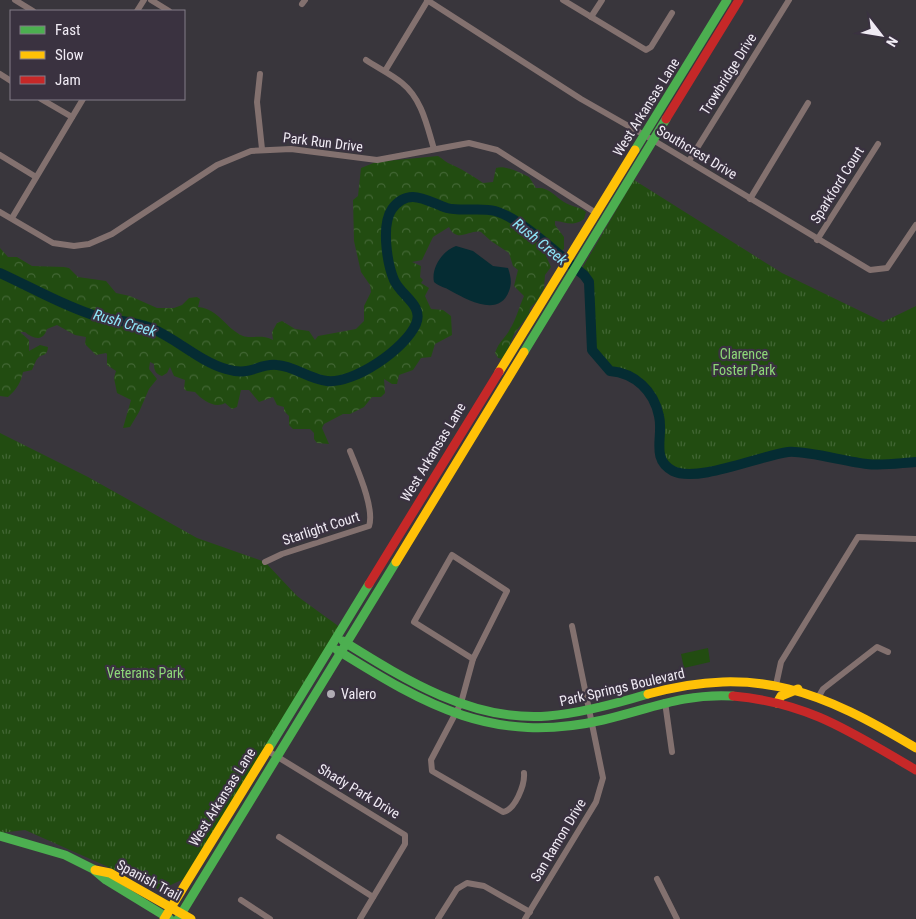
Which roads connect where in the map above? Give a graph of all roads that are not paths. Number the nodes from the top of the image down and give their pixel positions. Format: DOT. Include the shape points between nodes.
graph roads {
  1 [pos="15,0"];
  2 [pos="151,0"];
  3 [pos="428,0"];
  4 [pos="563,0"];
  5 [pos="602,0"];
  6 [pos="728,0"];
  7 [pos="739,0"];
  8 [pos="789,0"];
  9 [pos="31,10"];
  10 [pos="168,10"];
  11 [pos="672,13"];
  12 [pos="591,17"];
  13 [pos="366,60"];
  14 [pos="385,71"];
  15 [pos="260,74"];
  16 [pos="43,100"];
  17 [pos="82,100"];
  18 [pos="808,103"];
  19 [pos="72,117"];
  20 [pos="644,135"];
  21 [pos="653,140"];
  22 [pos="878,144"];
  23 [pos="262,149"];
  24 [pos="434,149"];
  25 [pos="0,155"];
  26 [pos="689,161"];
  27 [pos="36,177"];
  28 [pos="750,199"];
  29 [pos="0,212"];
  30 [pos="596,213"];
  31 [pos="12,218"];
  32 [pos="916,225"];
  33 [pos="817,240"];
  34 [pos="350,451"];
  35 [pos="915,539"];
  36 [pos="265,562"];
  37 [pos="572,626"];
  38 [pos="336,637"];
  39 [pos="346,643"];
  40 [pos="330,646"];
  41 [pos="340,652"];
  42 [pos="888,652"];
  43 [pos="473,659"];
  44 [pos="776,685"];
  45 [pos="798,689"];
  46 [pos="819,696"];
  47 [pos="665,702"];
  48 [pos="777,703"];
  49 [pos="462,704"];
  50 [pos="590,710"];
  51 [pos="456,714"];
  52 [pos="593,721"];
  53 [pos="916,748"];
  54 [pos="268,751"];
  55 [pos="672,752"];
  56 [pos="276,756"];
  57 [pos="916,770"];
  58 [pos="524,774"];
  59 [pos="0,836"];
  60 [pos="279,837"];
  61 [pos="92,869"];
  62 [pos="657,879"];
  63 [pos="373,897"];
  64 [pos="241,900"];
  65 [pos="171,907"];
  66 [pos="530,912"];
  67 [pos="180,916"];
  68 [pos="167,918"];
  69 [pos="191,919"];
  70 [pos="270,919"];
  71 [pos="360,919"];
  72 [pos="438,919"];
  73 [pos="525,919"];
  74 [pos="677,919"];
  1 -- 9 [label="street"];
  2 -- 10 [label="street"];
  3 -- 14 [label="street"];
  3 -- 20 [label="street, Southcrest Drive" via="581,100"];
  4 -- 12 [label="street"];
  5 -- 12 [label="street"];
  6 -- 20 [label="main road, West Arkansas Lane"];
  7 -- 21 [label="main road, West Arkansas Lane"];
  8 -- 26 [label="street, Trowbridge Drive"];
  11 -- 12 [label="street" via="646,50"];
  13 -- 14 [label="street"];
  14 -- 24 [label="street" via="416,98"];
  15 -- 23 [label="street" via="257,102"];
  16 -- 19 [label="street"];
  17 -- 19 [label="street"];
  18 -- 28 [label="street"];
  19 -- 27 [label="street"];
  20 -- 21 [label="street, Southcrest Drive"];
  20 -- 30 [label="main road, West Arkansas Lane"];
  21 -- 26 [label="street, Southcrest Drive"];
  21 -- 39 [label="main road, West Arkansas Lane"];
  22 -- 33 [label="street, Sparkford Court"];
  23 -- 24 [label="street, Park Run Drive" via="291,149 377,160"];
  23 -- 31 [label="street, Park Run Drive" via="234,156 217,165 112,234 88,244 67,246 52,242"];
  24 -- 30 [label="street, Park Run Drive" via="469,143 490,147"];
  25 -- 27 [label="street"];
  26 -- 28 [label="street, Southcrest Drive"];
  27 -- 31 [label="street"];
  28 -- 33 [label="street, Southcrest Drive"];
  29 -- 31 [label="street, Park Run Drive"];
  30 -- 38 [label="main road, West Arkansas Lane"];
  32 -- 33 [label="street, Southcrest Drive" via="892,263 880,271 870,270"];
  34 -- 36 [label="street, Starlight Court" via="363,486 369,526"];
  35 -- 44 [label="street" via="858,537 780,662"];
  37 -- 50 [label="street, San Ramon Drive"];
  38 -- 39 [label="main road, Park Springs Boulevard"];
  38 -- 40 [label="main road, West Arkansas Lane"];
  39 -- 41 [label="main road, West Arkansas Lane"];
  39 -- 49 [label="main road, Park Springs Boulevard" via="430,691"];
  40 -- 41 [label="main road, Park Springs Boulevard"];
  40 -- 54 [label="main road, West Arkansas Lane"];
  41 -- 51 [label="main road, Park Springs Boulevard" via="429,703"];
  41 -- 56 [label="main road, West Arkansas Lane"];
  42 -- 46 [label="street" via="877,647 823,689"];
  43 -- 43 [label="street" via="414,622 452,555 507,591"];
  43 -- 49 [label="street"];
  44 -- 45 [label="main road, Park Springs Boulevard"];
  44 -- 50 [label="main road, Park Springs Boulevard" via="742,680 687,685"];
  45 -- 46 [label="main road, Park Springs Boulevard"];
  45 -- 48 [label="main road" via="781,696"];
  46 -- 53 [label="main road, Park Springs Boulevard" via="853,711"];
  47 -- 48 [label="main road, Park Springs Boulevard" via="720,696"];
  47 -- 52 [label="main road, Park Springs Boulevard"];
  47 -- 55 [label="street"];
  48 -- 57 [label="main road, Park Springs Boulevard" via="837,723"];
  49 -- 50 [label="main road, Park Springs Boulevard" via="497,713 530,716 556,716"];
  49 -- 51 [label="street"];
  50 -- 52 [label="street, San Ramon Drive"];
  51 -- 52 [label="main road, Park Springs Boulevard" via="501,725 569,726"];
  51 -- 58 [label="street" via="431,760 430,766 435,773 503,812 511,809 524,784"];
  52 -- 66 [label="street, San Ramon Drive" via="602,767 599,793"];
  54 -- 56 [label="street, Shady Park Drive"];
  54 -- 65 [label="main road, West Arkansas Lane"];
  56 -- 63 [label="street, Shady Park Drive" via="405,835 406,844"];
  56 -- 67 [label="main road, West Arkansas Lane"];
  59 -- 61 [label="main road, Spanish Trail" via="65,856"];
  60 -- 63 [label="street"];
  61 -- 65 [label="main road, Spanish Trail" via="110,874"];
  61 -- 68 [label="main road, Spanish Trail"];
  62 -- 74 [label="street"];
  63 -- 71 [label="street, Shady Park Drive"];
  64 -- 70 [label="street"];
  65 -- 67 [label="main road, Spanish Trail"];
  65 -- 68 [label="main road, West Arkansas Lane"];
  66 -- 72 [label="street" via="484,886 467,882 457,889"];
  66 -- 73 [label="street, San Ramon Drive"];
  67 -- 69 [label="main road, Spanish Trail"];
}
